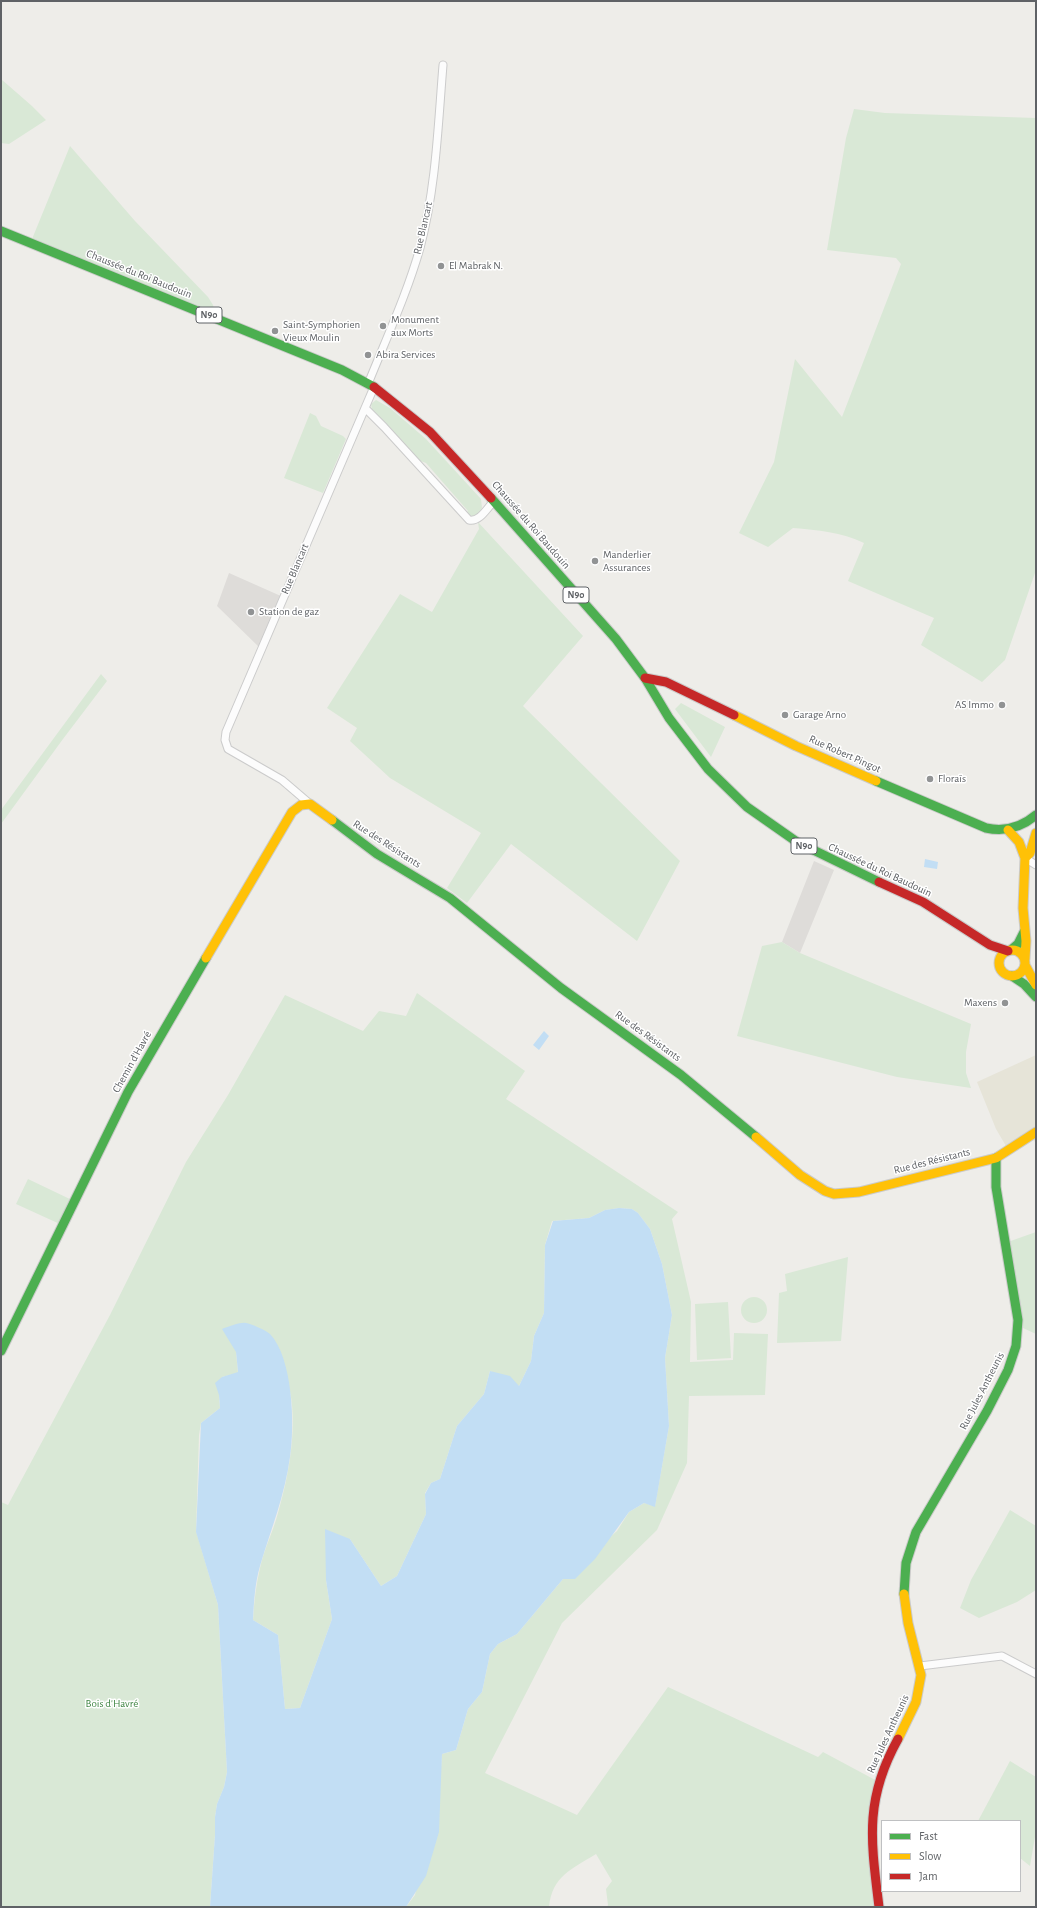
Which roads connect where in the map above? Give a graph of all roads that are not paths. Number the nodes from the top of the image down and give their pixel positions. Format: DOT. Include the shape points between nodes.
graph roads {
  1 [pos="443,65"];
  2 [pos="1,232"];
  3 [pos="371,385"];
  4 [pos="365,408"];
  5 [pos="494,501"];
  6 [pos="645,678"];
  7 [pos="310,804"];
  8 [pos="1036,815"];
  9 [pos="1008,830"];
  10 [pos="1036,833"];
  11 [pos="1025,858"];
  12 [pos="1036,865"];
  13 [pos="970,932"];
  14 [pos="1024,932"];
  15 [pos="1009,950"];
  16 [pos="1025,962"];
  17 [pos="1000,968"];
  18 [pos="1012,976"];
  19 [pos="1036,985"];
  20 [pos="1036,997"];
  21 [pos="1036,1132"];
  22 [pos="996,1158"];
  23 [pos="1,1351"];
  24 [pos="920,1666"];
  25 [pos="1036,1674"];
  26 [pos="879,1907"];
  1 -- 3 [label="street, Rue Blancart" via="434,170 420,247"];
  2 -- 3 [label="street, Chaussée du Roi Baudouin / N90" via="342,370"];
  3 -- 4 [label="street, Rue Blancart"];
  3 -- 5 [label="street, Chaussée du Roi Baudouin / N90" via="430,432"];
  4 -- 5 [label="street" via="469,520 474,521 478,518"];
  4 -- 7 [label="street, Rue Blancart" via="224,740 228,749 238,757 282,780"];
  5 -- 6 [label="street, Chaussée du Roi Baudouin / N90" via="616,639"];
  6 -- 9 [label="street, Rue Robert Pingot" via="666,682 796,746 976,824 991,829"];
  6 -- 13 [label="street, Chaussée du Roi Baudouin / N90" via="669,718 708,769 747,807 797,842 922,902"];
  7 -- 22 [label="street, Rue des Résistants" via="377,854 456,902 560,988 680,1075 734,1118 800,1176 825,1191 834,1194 859,1192"];
  7 -- 23 [label="street, Chemin d'Havré" via="300,805 290,815 154,1045 100,1148"];
  8 -- 9 [label="street, Rue Robert Pingot" via="1023,825"];
  9 -- 11 [label="street" via="1019,842"];
  10 -- 11 [label="street" via="1030,853"];
  11 -- 12 [label="street"];
  11 -- 14 [label="street"];
  13 -- 15 [label="street, Chaussée du Roi Baudouin / N90" via="990,945"];
  13 -- 17 [label="street, Chaussée du Roi Baudouin / N90" via="995,958"];
  14 -- 15 [label="street" via="1018,944"];
  14 -- 16 [label="street"];
  15 -- 16 [label="street" via="1019,952"];
  15 -- 17 [label="street" via="1000,958"];
  16 -- 18 [label="street" via="1021,973"];
  16 -- 19 [label="street"];
  17 -- 18 [label="street" via="1005,974"];
  18 -- 20 [label="street"];
  21 -- 22 [label="street"];
  22 -- 24 [label="street, Rue Jules Antheunis" via="996,1187 1018,1320 1018,1341 1012,1362 992,1403 921,1522 908,1553 903,1586 904,1605"];
  24 -- 25 [label="street" via="1002,1656"];
  24 -- 26 [label="street, Rue Jules Antheunis" via="920,1686 916,1705 883,1770 873,1809 872,1829"];
}
